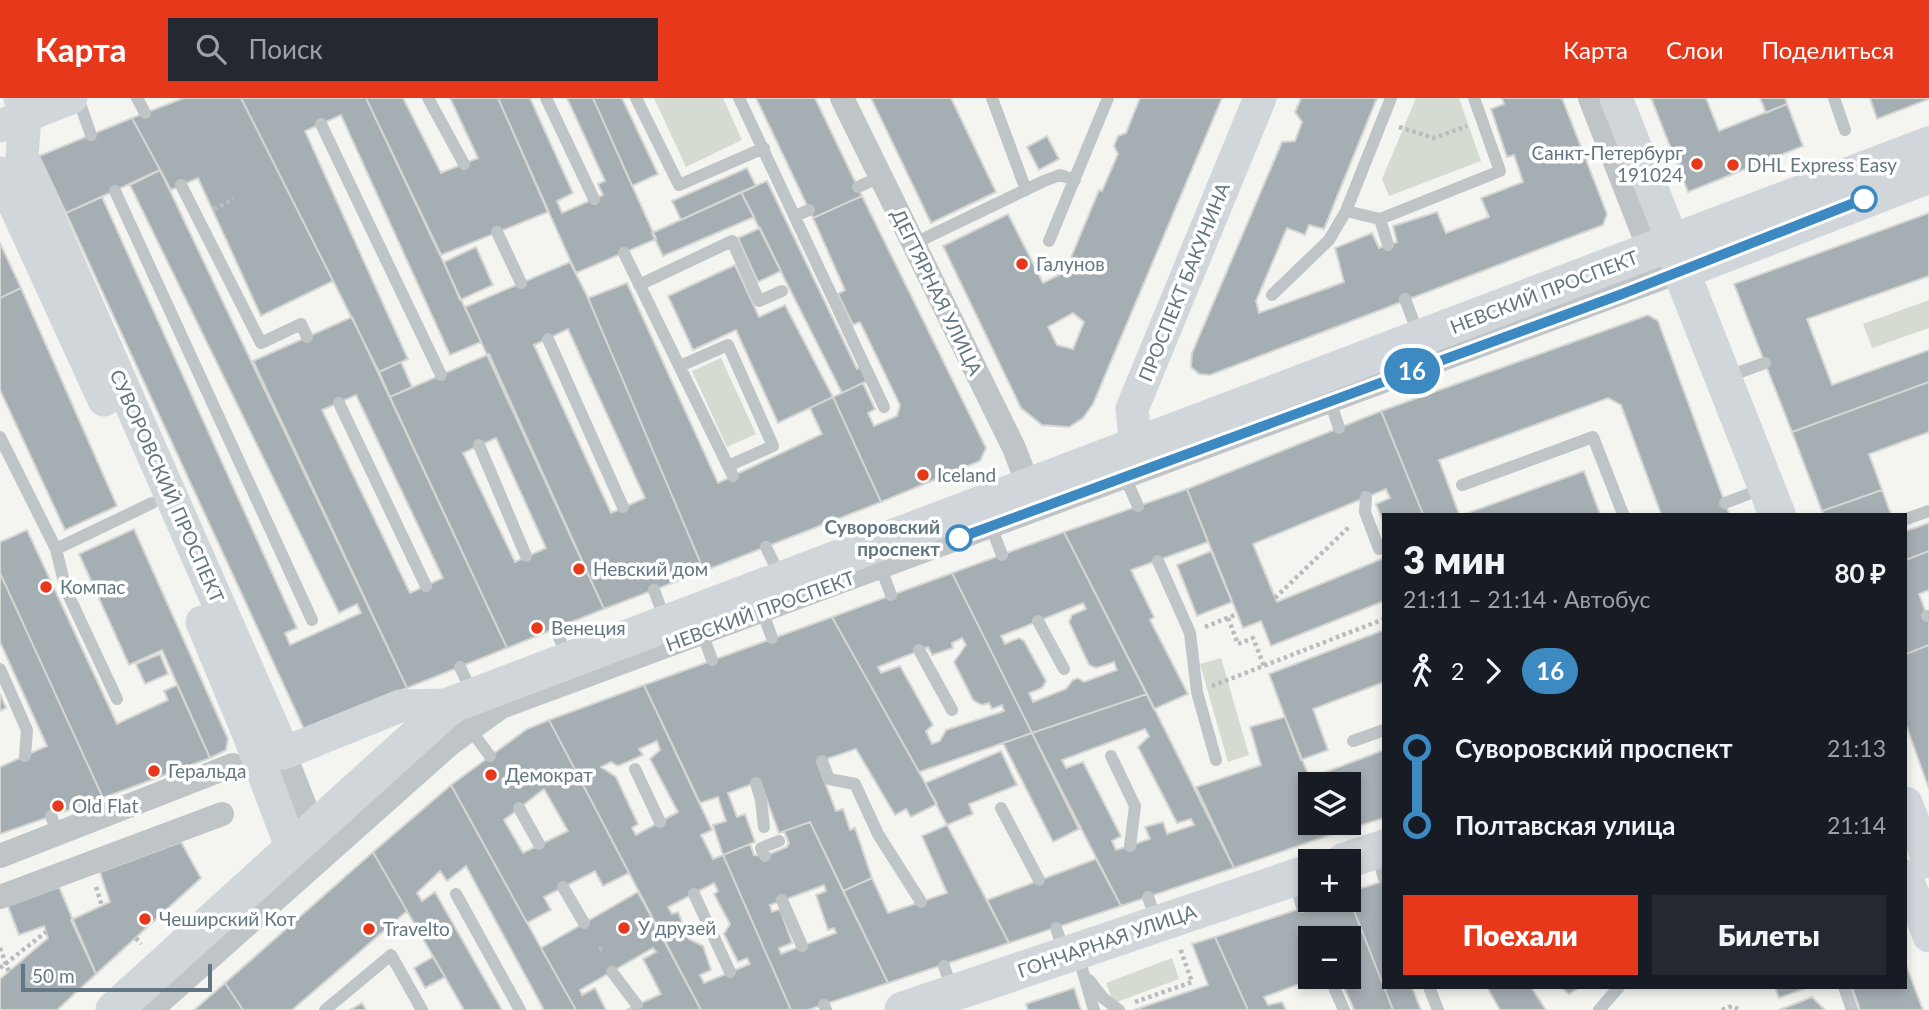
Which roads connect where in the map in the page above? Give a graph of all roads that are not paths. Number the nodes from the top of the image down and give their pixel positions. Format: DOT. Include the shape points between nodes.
graph roads {
  1 [pos="71,98"];
  2 [pos="78,98"];
  3 [pos="138,98"];
  4 [pos="428,98"];
  5 [pos="546,98"];
  6 [pos="636,98"];
  7 [pos="739,98"];
  8 [pos="842,98"];
  9 [pos="992,98"];
  10 [pos="1108,98"];
  11 [pos="1260,98"];
  12 [pos="1391,98"];
  13 [pos="1474,98"];
  14 [pos="1590,98"];
  15 [pos="1616,98"];
  16 [pos="1834,98"];
  17 [pos="15,113"];
  18 [pos="145,113"];
  19 [pos="321,124"];
  20 [pos="1845,130"];
  21 [pos="91,135"];
  22 [pos="1929,145"];
  23 [pos="764,148"];
  24 [pos="464,164"];
  25 [pos="0,173"];
  26 [pos="1929,175"];
  27 [pos="880,177"];
  28 [pos="1075,180"];
  29 [pos="181,185"];
  30 [pos="858,187"];
  31 [pos="1026,190"];
  32 [pos="116,191"];
  33 [pos="594,199"];
  34 [pos="809,210"];
  35 [pos="1346,211"];
  36 [pos="795,216"];
  37 [pos="1380,219"];
  38 [pos="497,232"];
  39 [pos="1049,242"];
  40 [pos="913,244"];
  41 [pos="1388,245"];
  42 [pos="624,253"];
  43 [pos="1668,255"];
  44 [pos="521,283"];
  45 [pos="639,285"];
  46 [pos="782,291"];
  47 [pos="1272,295"];
  48 [pos="1405,299"];
  49 [pos="307,337"];
  50 [pos="548,339"];
  51 [pos="1420,340"];
  52 [pos="1765,363"];
  53 [pos="680,366"];
  54 [pos="440,375"];
  55 [pos="1723,378"];
  56 [pos="1325,389"];
  57 [pos="339,403"];
  58 [pos="884,407"];
  59 [pos="1339,428"];
  60 [pos="0,437"];
  61 [pos="479,446"];
  62 [pos="1130,462"];
  63 [pos="1462,485"];
  64 [pos="1029,487"];
  65 [pos="1366,498"];
  66 [pos="1772,501"];
  67 [pos="152,503"];
  68 [pos="1725,503"];
  69 [pos="1138,506"];
  70 [pos="623,508"];
  71 [pos="1929,511"];
  72 [pos="1623,513"];
  73 [pos="987,515"];
  74 [pos="1907,519"];
  75 [pos="766,547"];
  76 [pos="56,549"];
  77 [pos="1379,549"];
  78 [pos="1002,555"];
  79 [pos="526,556"];
  80 [pos="877,556"];
  81 [pos="1158,561"];
  82 [pos="426,586"];
  83 [pos="654,590"];
  84 [pos="766,593"];
  85 [pos="891,595"];
  86 [pos="312,620"];
  87 [pos="1038,621"];
  88 [pos="688,623"];
  89 [pos="772,638"];
  90 [pos="919,650"];
  91 [pos="712,660"];
  92 [pos="0,669"];
  93 [pos="1064,669"];
  94 [pos="117,699"];
  95 [pos="463,699"];
  96 [pos="952,710"];
  97 [pos="1382,731"];
  98 [pos="1353,741"];
  99 [pos="284,753"];
  100 [pos="25,756"];
  101 [pos="490,756"];
  102 [pos="1111,756"];
  103 [pos="1216,760"];
  104 [pos="822,761"];
  105 [pos="233,765"];
  106 [pos="635,769"];
  107 [pos="756,783"];
  108 [pos="1907,806"];
  109 [pos="519,808"];
  110 [pos="1001,808"];
  111 [pos="222,814"];
  112 [pos="660,822"];
  113 [pos="61,826"];
  114 [pos="764,827"];
  115 [pos="779,841"];
  116 [pos="539,844"];
  117 [pos="1130,846"];
  118 [pos="303,850"];
  119 [pos="0,856"];
  120 [pos="765,856"];
  121 [pos="1929,862"];
  122 [pos="88,865"];
  123 [pos="1039,880"];
  124 [pos="564,887"];
  125 [pos="1298,887"];
  126 [pos="1914,891"];
  127 [pos="456,894"];
  128 [pos="694,894"];
  129 [pos="0,898"];
  130 [pos="782,900"];
  131 [pos="921,902"];
  132 [pos="584,923"];
  133 [pos="1929,936"];
  134 [pos="802,946"];
  135 [pos="1070,951"];
  136 [pos="612,972"];
  137 [pos="730,972"];
  138 [pos="1335,989"];
  139 [pos="1430,989"];
  140 [pos="1617,989"];
  141 [pos="1845,989"];
  142 [pos="637,1005"];
  143 [pos="1118,1009"];
  144 [pos="114,1010"];
  145 [pos="151,1010"];
  146 [pos="325,1010"];
  147 [pos="422,1010"];
  148 [pos="520,1010"];
  149 [pos="903,1010"];
  150 [pos="1094,1010"];
  151 [pos="1344,1010"];
  152 [pos="1438,1010"];
  153 [pos="1598,1010"];
  154 [pos="1852,1010"];
  1 -- 17 [label="main road"];
  2 -- 21 [label="lane"];
  3 -- 18 [label="lane"];
  4 -- 24 [label="lane"];
  5 -- 33 [label="lane"];
  6 -- 23 [label="lane" via="679,185"];
  7 -- 23 [label="lane"];
  8 -- 27 [label="street, ДЕГТЯРНАЯ УЛИЦА"];
  9 -- 31 [label="lane"];
  10 -- 28 [label="lane"];
  11 -- 62 [label="main road, ПРОСПЕКТ БАКУНИНА" via="1132,409"];
  12 -- 35 [label="lane"];
  13 -- 37 [label="lane" via="1500,171"];
  14 -- 43 [label="street"];
  15 -- 43 [label="main road"];
  16 -- 20 [label="lane"];
  17 -- 99 [label="main road, СУВОРОВСКИЙ ПРОСПЕКТ" via="22,157"];
  19 -- 54 [label="lane"];
  22 -- 43 [label="main road, НЕВСКИЙ ПРОСПЕКТ"];
  23 -- 36 [label="lane"];
  25 -- 67 [label="main road, СУВОРОВСКИЙ ПРОСПЕКТ"];
  26 -- 43 [label="main road, НЕВСКИЙ ПРОСПЕКТ"];
  27 -- 30 [label="lane"];
  27 -- 40 [label="street, ДЕГТЯРНАЯ УЛИЦА"];
  28 -- 31 [label="lane" via="1060,175"];
  28 -- 39 [label="lane"];
  29 -- 49 [label="lane" via="261,343 302,324"];
  31 -- 40 [label="lane"];
  32 -- 86 [label="lane"];
  34 -- 36 [label="lane"];
  35 -- 37 [label="lane"];
  35 -- 47 [label="lane" via="1329,240"];
  36 -- 58 [label="lane"];
  37 -- 41 [label="lane"];
  38 -- 44 [label="lane"];
  40 -- 64 [label="street, ДЕГТЯРНАЯ УЛИЦА"];
  42 -- 45 [label="lane"];
  43 -- 51 [label="main road, НЕВСКИЙ ПРОСПЕКТ"];
  43 -- 55 [label="main road"];
  43 -- 56 [label="street, НЕВСКИЙ ПРОСПЕКТ"];
  45 -- 46 [label="lane" via="732,241 759,301"];
  45 -- 53 [label="lane"];
  48 -- 51 [label="lane"];
  50 -- 70 [label="lane"];
  51 -- 56 [label="main road, НЕВСКИЙ ПРОСПЕКТ"];
  52 -- 55 [label="lane"];
  53 -- 53 [label="lane" via="730,471 773,446 728,345"];
  55 -- 66 [label="main road"];
  56 -- 59 [label="lane"];
  56 -- 62 [label="main road, НЕВСКИЙ ПРОСПЕКТ"];
  57 -- 82 [label="lane"];
  60 -- 76 [label="lane"];
  61 -- 79 [label="lane"];
  62 -- 64 [label="main road, НЕВСКИЙ ПРОСПЕКТ"];
  62 -- 69 [label="lane"];
  62 -- 73 [label="street, НЕВСКИЙ ПРОСПЕКТ"];
  63 -- 72 [label="lane" via="1593,438"];
  64 -- 73 [label="main road, НЕВСКИЙ ПРОСПЕКТ"];
  65 -- 77 [label="lane" via="1365,512"];
  66 -- 68 [label="lane"];
  67 -- 76 [label="lane"];
  67 -- 118 [label="main road, СУВОРОВСКИЙ ПРОСПЕКТ" via="249,735"];
  71 -- 74 [label="lane"];
  73 -- 78 [label="lane"];
  73 -- 80 [label="main road, НЕВСКИЙ ПРОСПЕКТ"];
  75 -- 84 [label="lane"];
  76 -- 94 [label="lane" via="66,590"];
  80 -- 84 [label="main road, НЕВСКИЙ ПРОСПЕКТ"];
  80 -- 85 [label="lane"];
  81 -- 103 [label="lane" via="1190,634 1197,692"];
  83 -- 88 [label="lane"];
  84 -- 88 [label="main road, НЕВСКИЙ ПРОСПЕКТ"];
  84 -- 89 [label="lane"];
  87 -- 93 [label="lane"];
  88 -- 91 [label="lane"];
  88 -- 95 [label="main road, НЕВСКИЙ ПРОСПЕКТ" via="562,644"];
  88 -- 95 [label="street, НЕВСКИЙ ПРОСПЕКТ" via="501,707"];
  90 -- 96 [label="lane"];
  92 -- 100 [label="lane" via="27,730"];
  95 -- 99 [label="main road, НЕВСКИЙ ПРОСПЕКТ" via="400,706"];
  95 -- 101 [label="lane"];
  95 -- 118 [label="main road, НЕВСКИЙ ПРОСПЕКТ"];
  97 -- 98 [label="lane"];
  99 -- 118 [label="street, СУВОРОВСКИЙ ПРОСПЕКТ"];
  102 -- 117 [label="lane" via="1135,806"];
  104 -- 131 [label="lane" via="829,779 855,784 878,834"];
  105 -- 113 [label="street"];
  106 -- 112 [label="lane"];
  107 -- 114 [label="lane"];
  108 -- 121 [label="main road"];
  109 -- 116 [label="lane"];
  110 -- 123 [label="lane"];
  111 -- 122 [label="street"];
  113 -- 119 [label="street"];
  113 -- 122 [label="street"];
  115 -- 120 [label="lane" via="761,848"];
  118 -- 144 [label="main road, НЕВСКИЙ ПРОСПЕКТ"];
  118 -- 145 [label="street, НЕВСКИЙ ПРОСПЕКТ"];
  122 -- 129 [label="street"];
  124 -- 132 [label="lane"];
  125 -- 135 [label="main road, ГОНЧАРНАЯ УЛИЦА" via="1161,920"];
  126 -- 133 [label="main road"];
  127 -- 148 [label="lane"];
  128 -- 137 [label="lane"];
  130 -- 134 [label="lane"];
  135 -- 143 [label="lane" via="1103,999"];
  135 -- 149 [label="main road, ГОНЧАРНАЯ УЛИЦА" via="948,979"];
  135 -- 150 [label="lane"];
  136 -- 142 [label="lane"];
  138 -- 151 [label="lane"];
  139 -- 152 [label="lane"];
  140 -- 153 [label="lane"];
  141 -- 154 [label="lane"];
  146 -- 147 [label="lane" via="391,955"];
}
